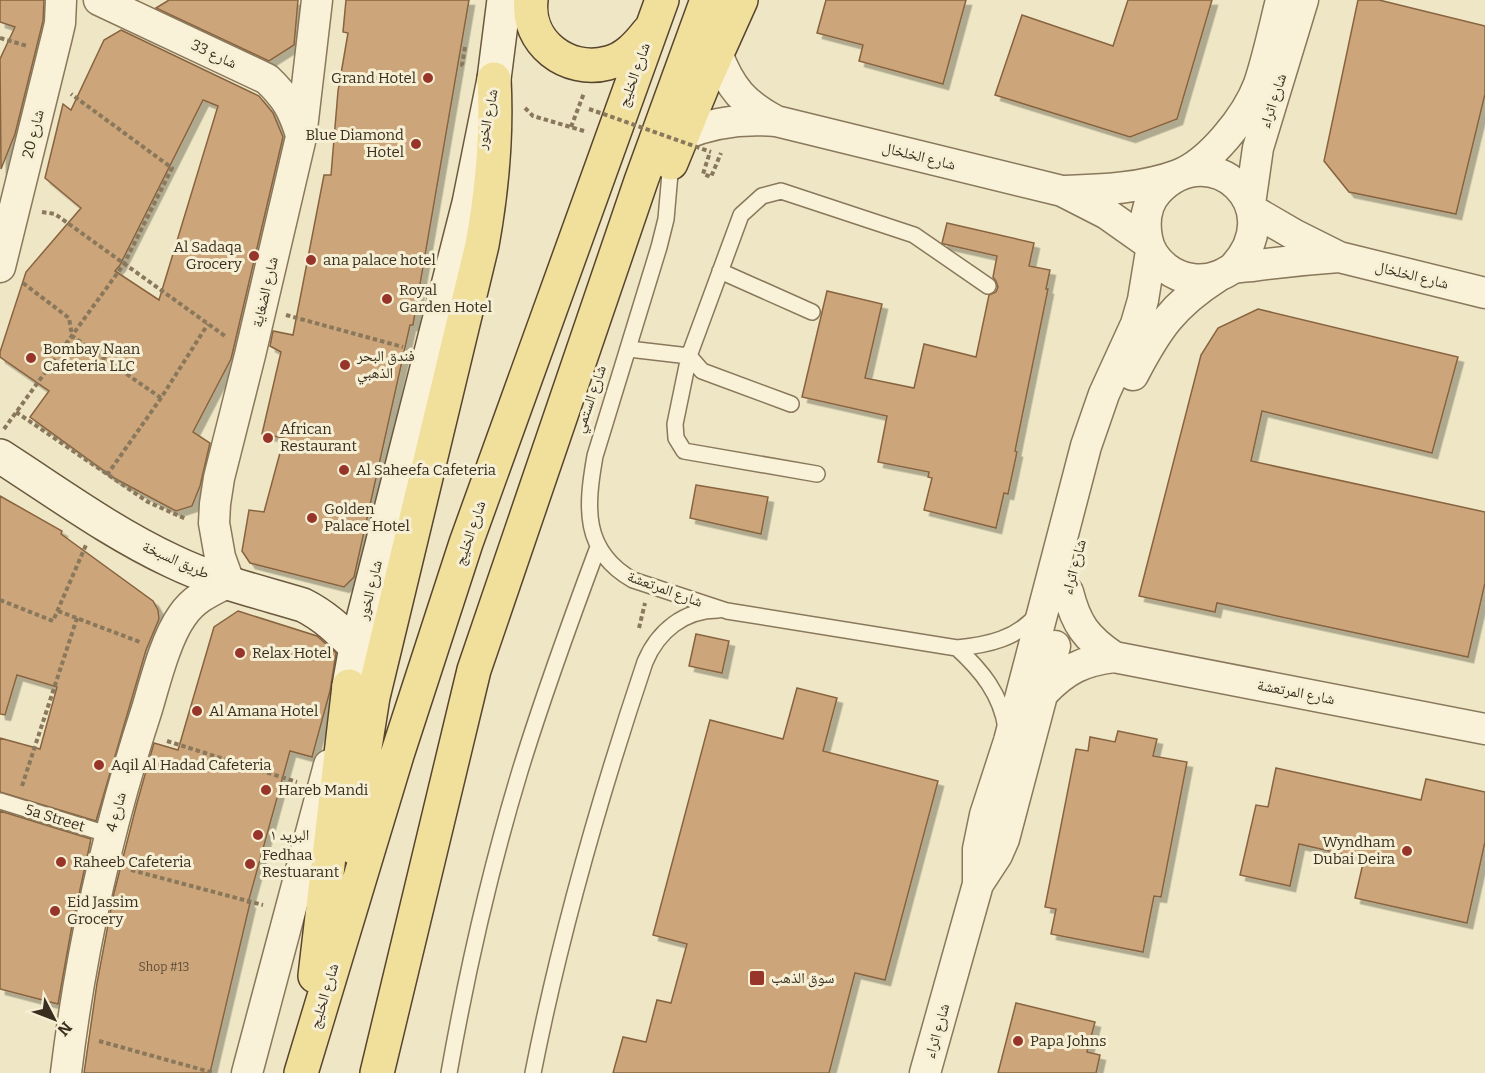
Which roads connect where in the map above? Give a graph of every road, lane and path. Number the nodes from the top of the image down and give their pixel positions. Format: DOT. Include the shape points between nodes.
graph roads {
  1 [pos="61,0"];
  2 [pos="99,0"];
  3 [pos="317,0"];
  4 [pos="504,0"];
  5 [pos="531,0"];
  6 [pos="707,0"];
  7 [pos="741,0"];
  8 [pos="1281,0"];
  9 [pos="1303,0"];
  10 [pos="656,14"];
  11 [pos="717,53"];
  12 [pos="47,77"];
  13 [pos="494,79"];
  14 [pos="586,87"];
  15 [pos="592,100"];
  16 [pos="776,121"];
  17 [pos="572,127"];
  18 [pos="301,137"];
  19 [pos="676,148"];
  20 [pos="722,149"];
  21 [pos="1180,175"];
  22 [pos="1062,191"];
  23 [pos="1251,207"];
  24 [pos="15,208"];
  25 [pos="1150,247"];
  26 [pos="1339,257"];
  27 [pos="124,264"];
  28 [pos="0,266"];
  29 [pos="720,271"];
  30 [pos="1225,273"];
  31 [pos="988,286"];
  32 [pos="1485,293"];
  33 [pos="261,308"];
  34 [pos="812,312"];
  35 [pos="208,324"];
  36 [pos="72,336"];
  37 [pos="629,349"];
  38 [pos="250,355"];
  39 [pos="430,355"];
  40 [pos="689,356"];
  41 [pos="161,398"];
  42 [pos="791,404"];
  43 [pos="0,434"];
  44 [pos="0,456"];
  45 [pos="817,474"];
  46 [pos="107,475"];
  47 [pos="90,535"];
  48 [pos="598,547"];
  49 [pos="229,582"];
  50 [pos="649,585"];
  51 [pos="1058,595"];
  52 [pos="0,600"];
  53 [pos="58,611"];
  54 [pos="727,611"];
  55 [pos="77,618"];
  56 [pos="651,646"];
  57 [pos="356,647"];
  58 [pos="957,648"];
  59 [pos="166,651"];
  60 [pos="1114,657"];
  61 [pos="349,686"];
  62 [pos="1044,692"];
  63 [pos="1483,729"];
  64 [pos="1009,741"];
  65 [pos="442,799"];
  66 [pos="0,801"];
  67 [pos="15,806"];
  68 [pos="106,849"];
  69 [pos="978,884"];
  70 [pos="352,906"];
  71 [pos="290,913"];
  72 [pos="71,1033"];
  73 [pos="304,1063"];
  74 [pos="66,1073"];
  75 [pos="214,1073"];
  76 [pos="247,1073"];
  77 [pos="377,1073"];
  78 [pos="449,1073"];
  79 [pos="533,1073"];
  80 [pos="925,1073"];
  1 -- 12 [label="street, شارع 20" via="60,23"];
  2 -- 18 [label="street, شارع 33" via="267,79 284,95"];
  3 -- 18 [label="street, شارع الضغاية"];
  4 -- 13 [label="street, شارع الخور"];
  5 -- 10 [label="main road" via="532,26 541,42 554,54 590,66 625,56 639,43"];
  6 -- 65 [label="main road" via="474,670"];
  7 -- 11 [label="main road, شارع الستمي"];
  8 -- 21 [label="street, شارع اثراء" via="1258,86 1244,113 1205,158"];
  9 -- 23 [label="street, شارع اثراء" via="1258,148"];
  10 -- 70 [label="main road, شارع الخليج" via="466,543"];
  11 -- 16 [label="street, شارع الخلخال" via="738,94 755,110"];
  11 -- 19 [label="main road, شارع الستمي"];
  12 -- 24 [label="street, شارع 20"];
  12 -- 27 [label="path" via="172,168"];
  13 -- 39 [label="street, شارع الخور" via="470,202"];
  13 -- 70 [label="main road" via="495,138 486,221 373,697 355,836"];
  14 -- 17 [label="path"];
  15 -- 20 [label="path, bridge" via="589,108 711,152 703,174 711,177"];
  16 -- 19 [label="street, شارع الخلخال" via="752,119 704,126"];
  16 -- 22 [label="street, شارع الخلخال"];
  18 -- 33 [label="street, شارع الضغاية"];
  19 -- 37 [label="lane, شارع المرتعشة" via="666,219"];
  19 -- 65 [label="main road, شارع الستمي" via="492,682"];
  21 -- 22 [label="street, شارع الخلخال" via="1121,187"];
  21 -- 23 [label="street" via="1213,172 1229,179"];
  21 -- 25 [label="street" via="1154,195 1147,210 1145,227"];
  22 -- 25 [label="street, شارع الخلخال" via="1107,214"];
  23 -- 26 [label="street, شارع الخلخال"];
  23 -- 30 [label="street" via="1251,242 1244,257"];
  24 -- 27 [label="path" via="55,214"];
  24 -- 28 [label="street, شارع 20"];
  25 -- 30 [label="street" via="1160,263 1187,279 1202,280"];
  25 -- 51 [label="street, شارع اثراء" via="1143,300 1094,420"];
  26 -- 30 [label="street, شارع الخلخال"];
  26 -- 32 [label="street, شارع الخلخال"];
  27 -- 35 [label="path"];
  27 -- 36 [label="path"];
  28 -- 36 [label="path" via="69,318"];
  29 -- 31 [label="lane" via="741,215 762,196 781,190 914,235"];
  29 -- 34 [label="lane"];
  29 -- 40 [label="lane"];
  30 -- 51 [label="street, شارع اثراء" via="1194,292 1156,331 1128,385"];
  33 -- 38 [label="street, شارع الضغاية"];
  33 -- 39 [label="path"];
  35 -- 38 [label="path"];
  35 -- 41 [label="path"];
  36 -- 41 [label="path"];
  36 -- 43 [label="path"];
  37 -- 40 [label="lane"];
  37 -- 48 [label="lane, شارع المرتعشة" via="591,479 591,525"];
  38 -- 49 [label="street, شارع الضغاية" via="215,504 220,557"];
  39 -- 57 [label="street, شارع الخور"];
  40 -- 42 [label="lane" via="702,371"];
  40 -- 45 [label="lane" via="675,424 676,438 684,450"];
  41 -- 46 [label="path"];
  44 -- 49 [label="street, طريق السبخة" via="147,548"];
  47 -- 53 [label="path"];
  48 -- 50 [label="lane, شارع المرتعشة" via="619,572"];
  48 -- 78 [label="lane" via="556,659 520,773 488,888"];
  49 -- 57 [label="street, طريق السبخة" via="319,613"];
  49 -- 59 [label="street, شارع 4" via="202,595 181,616"];
  50 -- 54 [label="lane, شارع المرتعشة"];
  50 -- 56 [label="path" via="638,636"];
  51 -- 58 [label="lane, شارع المرتعشة" via="1019,630 1000,640"];
  51 -- 60 [label="street, شارع المرتعشة" via="1082,630"];
  51 -- 62 [label="street, شارع اثراء"];
  51 -- 64 [label="street, شارع اثراء"];
  52 -- 53 [label="path" via="53,621"];
  53 -- 55 [label="path"];
  54 -- 56 [label="lane" via="692,614 669,627"];
  54 -- 58 [label="lane, شارع المرتعشة"];
  55 -- 59 [label="path"];
  55 -- 67 [label="path"];
  56 -- 79 [label="lane" via="607,775 574,890"];
  57 -- 61 [label="street, شارع الخور"];
  58 -- 64 [label="lane" via="989,682"];
  59 -- 68 [label="street, شارع 4"];
  60 -- 62 [label="street, شارع المرتعشة" via="1075,667"];
  60 -- 63 [label="street, شارع المرتعشة"];
  61 -- 71 [label="street, شارع الخور"];
  61 -- 73 [label="main road"];
  62 -- 69 [label="street, شارع اثراء" via="1004,839"];
  64 -- 69 [label="street, شارع اثراء" via="981,832"];
  65 -- 77 [label="main road"];
  66 -- 67 [label="lane, 5a Street"];
  67 -- 68 [label="lane, 5a Street"];
  68 -- 71 [label="path"];
  68 -- 72 [label="street, شارع 4"];
  69 -- 80 [label="street, شارع اثراء"];
  70 -- 73 [label="main road, شارع الخليج"];
  71 -- 76 [label="street, شارع الخور"];
  72 -- 74 [label="street, شارع 4"];
  72 -- 75 [label="path"];
}
